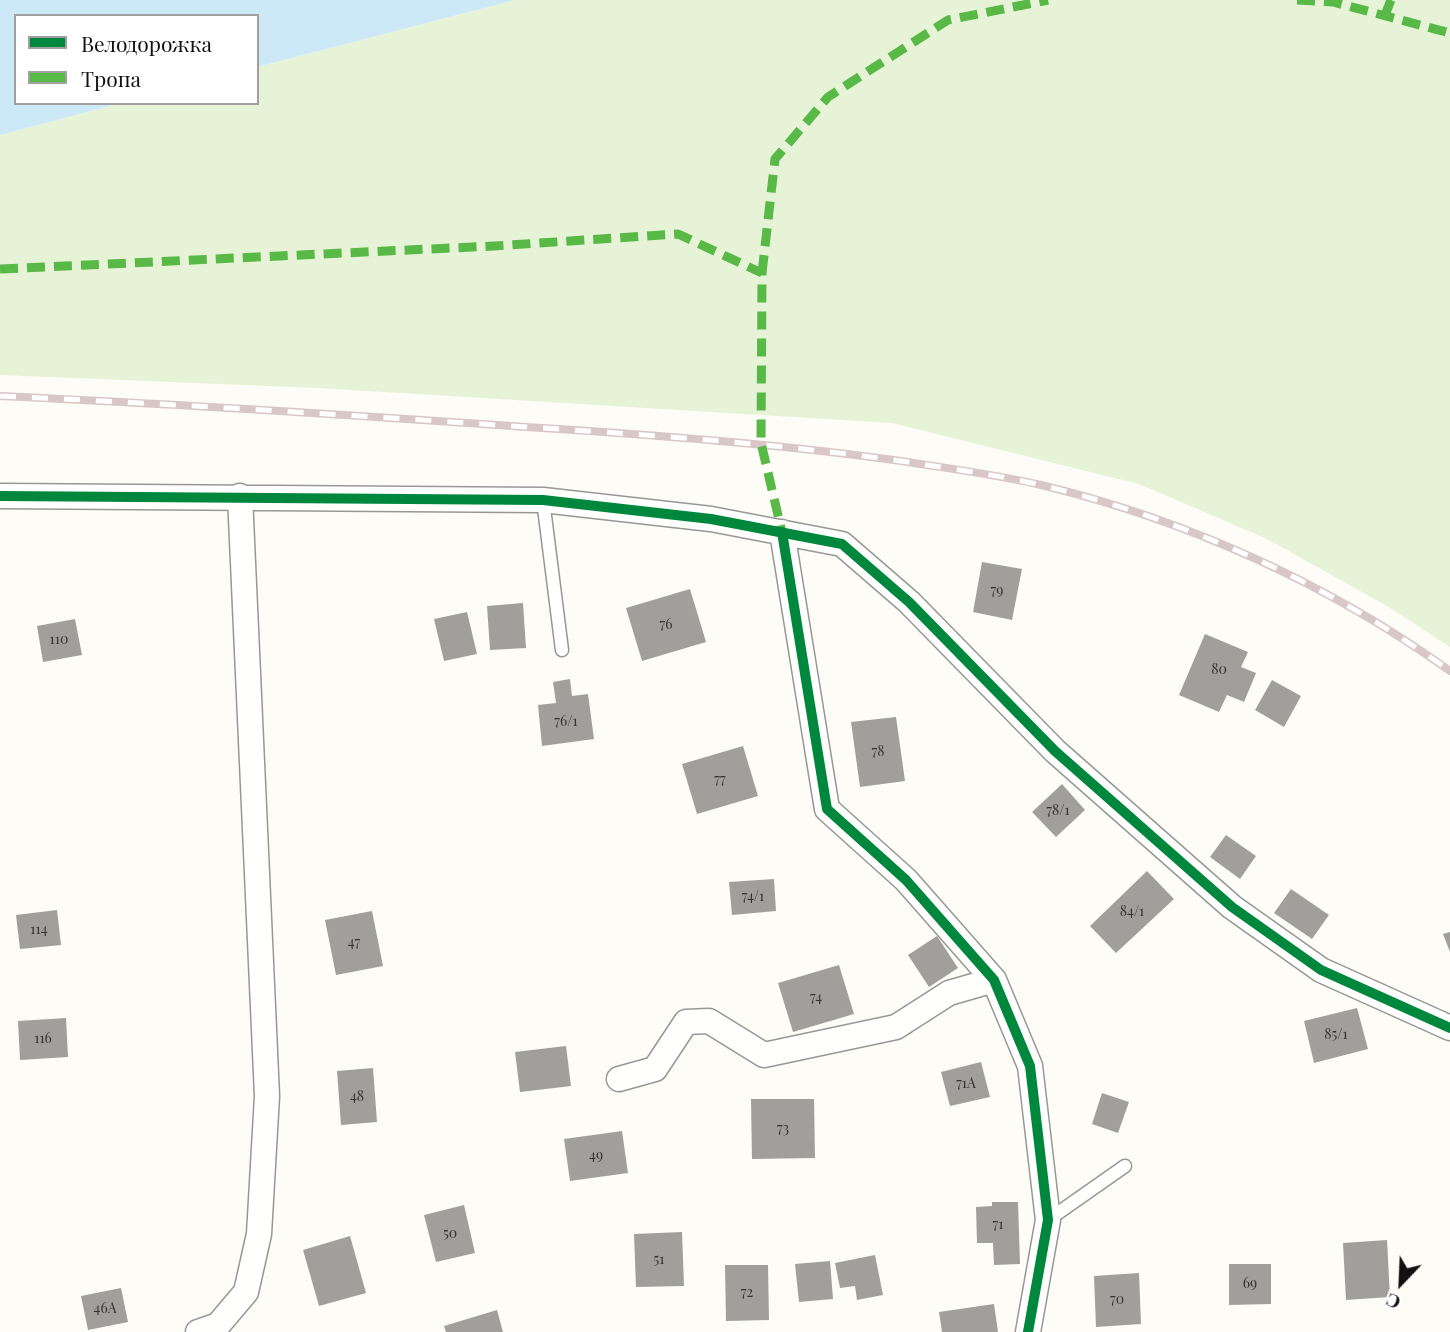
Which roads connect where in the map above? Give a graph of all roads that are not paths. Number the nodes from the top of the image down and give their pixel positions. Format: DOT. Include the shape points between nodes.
graph roads {
  1 [pos="0,496"];
  2 [pos="240,496"];
  3 [pos="543,500"];
  4 [pos="782,533"];
  5 [pos="562,650"];
  6 [pos="995,980"];
  7 [pos="1450,1028"];
  8 [pos="620,1079"];
  9 [pos="1125,1166"];
  10 [pos="1048,1220"];
  11 [pos="198,1332"];
  12 [pos="1028,1332"];
  1 -- 2 [label="street"];
  2 -- 3 [label="street"];
  2 -- 11 [label="street" via="267,1096 259,1234 246,1292 218,1325"];
  3 -- 4 [label="street" via="710,519"];
  3 -- 5 [label="lane"];
  4 -- 6 [label="street" via="827,809 906,880"];
  4 -- 7 [label="street" via="842,544 909,602 1055,751 1232,907 1321,970"];
  6 -- 8 [label="street" via="949,993 896,1027 764,1055 709,1021 686,1022 655,1069"];
  6 -- 10 [label="street" via="1030,1066"];
  9 -- 10 [label="lane"];
  10 -- 12 [label="street"];
}
